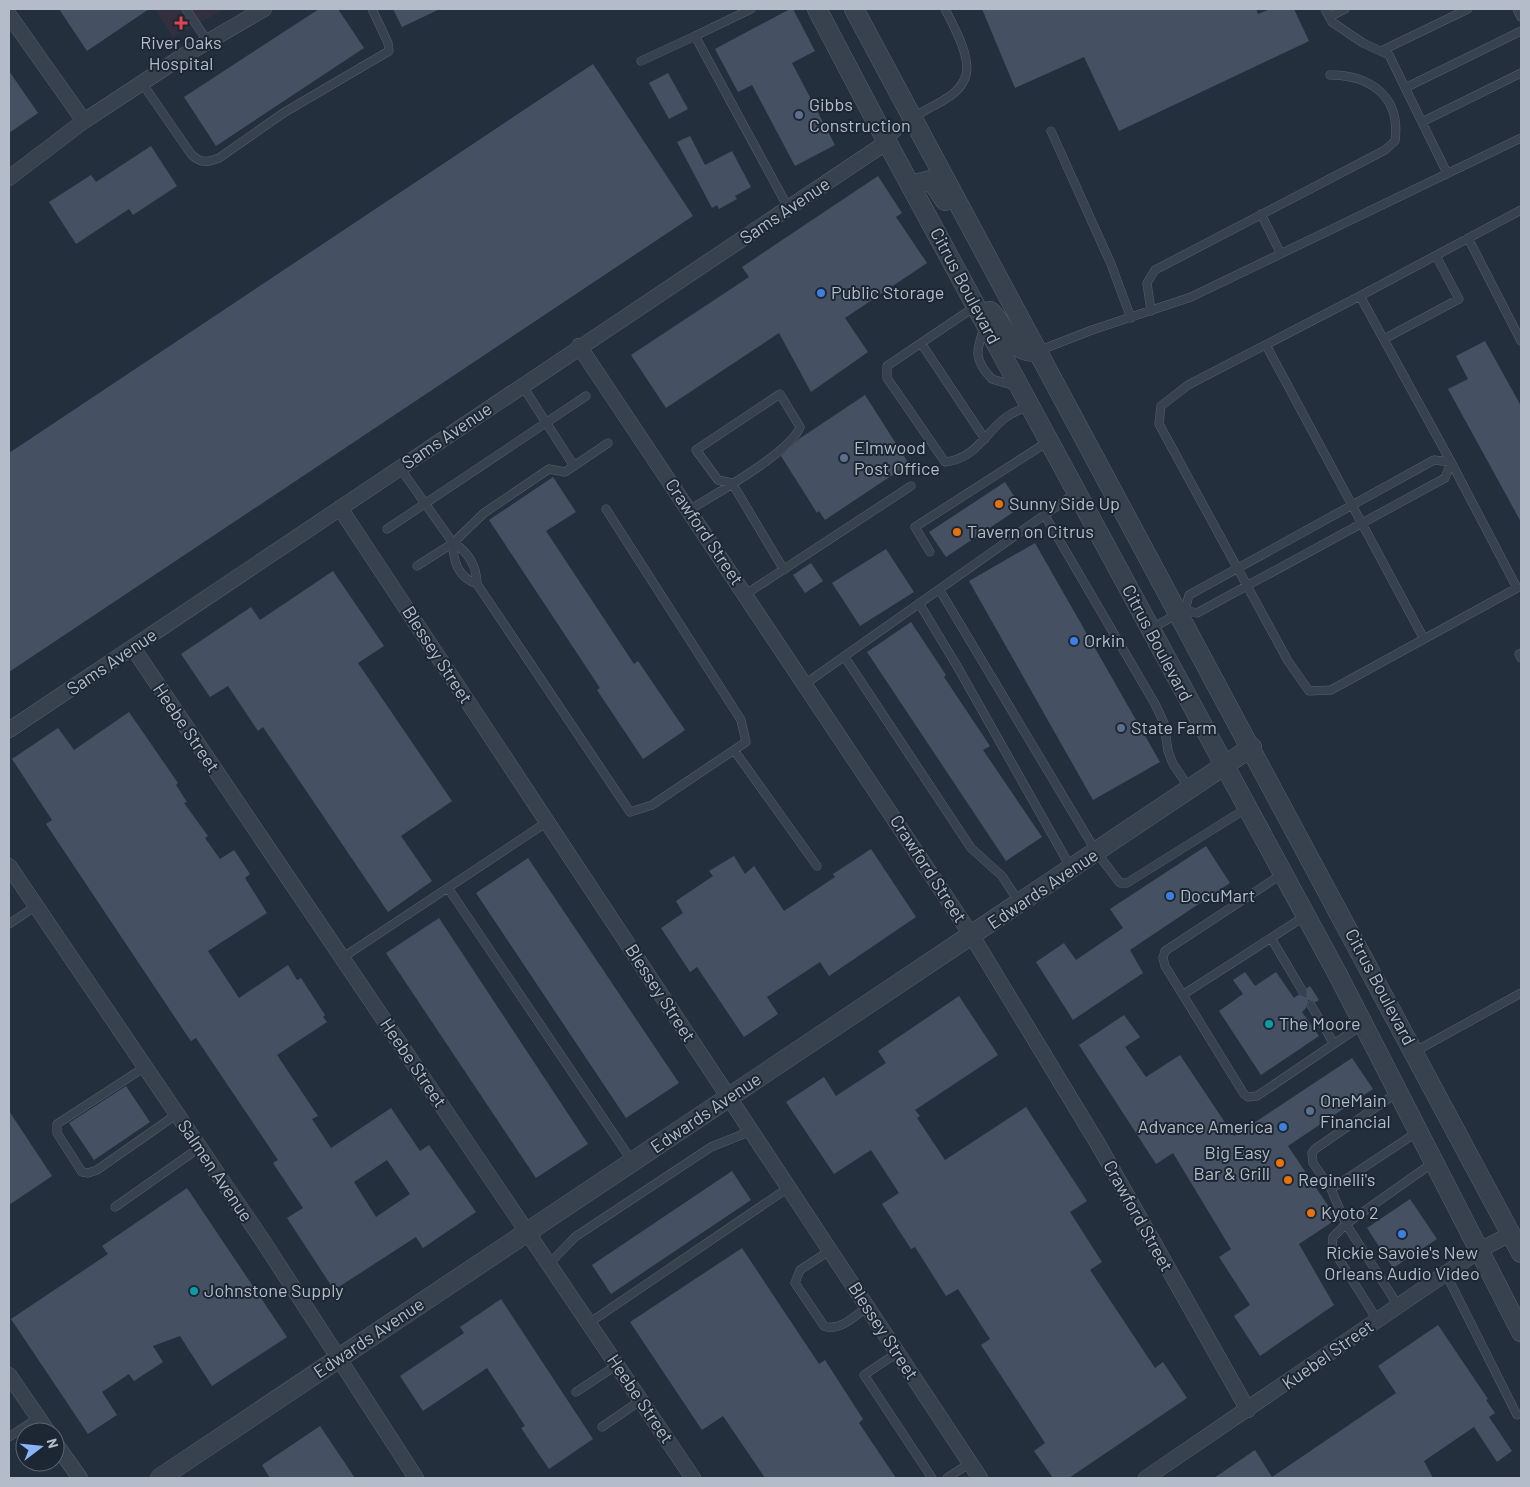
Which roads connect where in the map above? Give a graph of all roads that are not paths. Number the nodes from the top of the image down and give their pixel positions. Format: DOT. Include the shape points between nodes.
graph roads {
  1 [pos="186,9"];
  2 [pos="264,9"];
  3 [pos="372,9"];
  4 [pos="751,9"];
  5 [pos="817,9"];
  6 [pos="854,9"];
  7 [pos="945,9"];
  8 [pos="1345,9"];
  9 [pos="1468,9"];
  10 [pos="1517,9"];
  11 [pos="1327,13"];
  12 [pos="9,15"];
  13 [pos="1521,17"];
  14 [pos="1521,31"];
  15 [pos="695,36"];
  16 [pos="208,42"];
  17 [pos="1381,51"];
  18 [pos="641,61"];
  19 [pos="1521,73"];
  20 [pos="1330,75"];
  21 [pos="142,83"];
  22 [pos="1405,88"];
  23 [pos="912,118"];
  24 [pos="84,121"];
  25 [pos="1422,122"];
  26 [pos="1051,131"];
  27 [pos="1521,138"];
  28 [pos="887,142"];
  29 [pos="1447,173"];
  30 [pos="9,178"];
  31 [pos="910,185"];
  32 [pos="789,209"];
  33 [pos="1521,210"];
  34 [pos="1262,214"];
  35 [pos="1468,238"];
  36 [pos="1281,254"];
  37 [pos="1436,256"];
  38 [pos="993,271"];
  39 [pos="1360,296"];
  40 [pos="976,306"];
  41 [pos="1151,311"];
  42 [pos="1131,318"];
  43 [pos="1384,339"];
  44 [pos="1521,341"];
  45 [pos="921,343"];
  46 [pos="1266,345"];
  47 [pos="579,346"];
  48 [pos="1036,352"];
  49 [pos="522,385"];
  50 [pos="586,396"];
  51 [pos="1031,407"];
  52 [pos="546,422"];
  53 [pos="985,439"];
  54 [pos="1049,441"];
  55 [pos="608,443"];
  56 [pos="1451,462"];
  57 [pos="574,466"];
  58 [pos="400,468"];
  59 [pos="732,483"];
  60 [pos="910,486"];
  61 [pos="1076,492"];
  62 [pos="425,504"];
  63 [pos="1351,505"];
  64 [pos="340,508"];
  65 [pos="606,509"];
  66 [pos="689,510"];
  67 [pos="1044,514"];
  68 [pos="1362,523"];
  69 [pos="387,529"];
  70 [pos="453,543"];
  71 [pos="930,552"];
  72 [pos="417,566"];
  73 [pos="1238,567"];
  74 [pos="784,570"];
  75 [pos="478,584"];
  76 [pos="1248,585"];
  77 [pos="938,589"];
  78 [pos="746,594"];
  79 [pos="919,603"];
  80 [pos="1182,612"];
  81 [pos="1150,629"];
  82 [pos="1424,639"];
  83 [pos="133,648"];
  84 [pos="1521,653"];
  85 [pos="844,656"];
  86 [pos="1521,658"];
  87 [pos="805,684"];
  88 [pos="9,730"];
  89 [pos="1252,747"];
  90 [pos="734,750"];
  91 [pos="1224,766"];
  92 [pos="1190,789"];
  93 [pos="1247,808"];
  94 [pos="547,822"];
  95 [pos="1097,853"];
  96 [pos="9,866"];
  97 [pos="817,866"];
  98 [pos="1072,869"];
  99 [pos="1282,874"];
  100 [pos="448,888"];
  101 [pos="1021,904"];
  102 [pos="36,906"];
  103 [pos="1305,916"];
  104 [pos="9,924"];
  105 [pos="972,936"];
  106 [pos="1270,938"];
  107 [pos="342,958"];
  108 [pos="1303,992"];
  109 [pos="1521,993"];
  110 [pos="1184,994"];
  111 [pos="1311,1005"];
  112 [pos="1363,1024"];
  113 [pos="1334,1044"];
  114 [pos="1414,1052"];
  115 [pos="145,1066"];
  116 [pos="1398,1092"];
  117 [pos="729,1098"];
  118 [pos="177,1114"];
  119 [pos="751,1131"];
  120 [pos="1419,1132"];
  121 [pos="200,1148"];
  122 [pos="632,1162"];
  123 [pos="1435,1162"];
  124 [pos="788,1188"];
  125 [pos="1331,1189"];
  126 [pos="115,1208"];
  127 [pos="1346,1224"];
  128 [pos="1516,1230"];
  129 [pos="527,1231"];
  130 [pos="829,1250"];
  131 [pos="1480,1250"];
  132 [pos="1521,1253"];
  133 [pos="549,1264"];
  134 [pos="1446,1274"];
  135 [pos="867,1307"];
  136 [pos="1399,1307"];
  137 [pos="1378,1321"];
  138 [pos="589,1323"];
  139 [pos="1521,1332"];
  140 [pos="897,1352"];
  141 [pos="339,1358"];
  142 [pos="617,1365"];
  143 [pos="9,1375"];
  144 [pos="576,1392"];
  145 [pos="641,1400"];
  146 [pos="1248,1410"];
  147 [pos="1519,1414"];
  148 [pos="38,1418"];
  149 [pos="41,1422"];
  150 [pos="1521,1423"];
  151 [pos="602,1428"];
  152 [pos="9,1436"];
  153 [pos="65,1457"];
  154 [pos="970,1463"];
  155 [pos="1150,1477"];
  156 [pos="80,1478"];
  157 [pos="160,1478"];
  158 [pos="416,1478"];
  159 [pos="693,1478"];
  160 [pos="932,1478"];
  161 [pos="947,1478"];
  162 [pos="980,1478"];
  1 -- 16 [label="lane"];
  2 -- 16 [label="street"];
  3 -- 21 [label="lane" via="389,51 285,112 210,162 202,162 192,154"];
  4 -- 15 [label="lane"];
  5 -- 28 [label="street, Citrus Boulevard"];
  6 -- 23 [label="street, Citrus Boulevard"];
  7 -- 23 [label="lane" via="964,49 967,74 959,87 943,101"];
  8 -- 11 [label="lane"];
  9 -- 17 [label="lane"];
  10 -- 13 [label="lane"];
  11 -- 17 [label="lane" via="1332,22"];
  12 -- 24 [label="street"];
  14 -- 22 [label="lane"];
  15 -- 18 [label="lane"];
  15 -- 32 [label="lane"];
  16 -- 21 [label="street"];
  17 -- 22 [label="lane" via="1389,55"];
  19 -- 25 [label="lane"];
  20 -- 34 [label="lane" via="1350,75 1369,82 1384,96 1397,127 1395,141 1385,150"];
  21 -- 24 [label="street"];
  22 -- 25 [label="lane"];
  23 -- 28 [label="lane"];
  23 -- 38 [label="street, Citrus Boulevard"];
  24 -- 30 [label="street"];
  25 -- 29 [label="lane"];
  26 -- 42 [label="lane" via="1111,264"];
  27 -- 29 [label="lane"];
  28 -- 31 [label="street, Citrus Boulevard"];
  28 -- 32 [label="street, Sams Avenue"];
  29 -- 36 [label="lane"];
  31 -- 38 [label="street" via="925,180 935,182 976,257"];
  31 -- 40 [label="street, Citrus Boulevard"];
  32 -- 47 [label="street, Sams Avenue"];
  33 -- 35 [label="lane"];
  34 -- 36 [label="lane"];
  34 -- 41 [label="lane" via="1155,270 1147,283"];
  35 -- 37 [label="lane"];
  35 -- 44 [label="lane"];
  36 -- 41 [label="lane" via="1191,297"];
  37 -- 39 [label="lane"];
  37 -- 43 [label="lane" via="1459,299"];
  38 -- 48 [label="street, Citrus Boulevard"];
  39 -- 43 [label="lane"];
  39 -- 46 [label="lane"];
  40 -- 45 [label="lane"];
  40 -- 48 [label="street" via="993,313 1008,338 1024,351"];
  40 -- 51 [label="street, Citrus Boulevard"];
  41 -- 42 [label="lane"];
  42 -- 48 [label="lane"];
  43 -- 56 [label="lane"];
  45 -- 53 [label="lane"];
  45 -- 53 [label="lane" via="887,366 887,378 945,462 961,460"];
  46 -- 63 [label="lane"];
  46 -- 73 [label="lane" via="1188,385 1162,406 1159,424"];
  47 -- 49 [label="street, Sams Avenue"];
  47 -- 66 [label="street, Crawford Street"];
  48 -- 80 [label="street, Citrus Boulevard"];
  49 -- 52 [label="lane"];
  49 -- 58 [label="street, Sams Avenue"];
  50 -- 52 [label="lane"];
  51 -- 53 [label="lane" via="1008,414"];
  51 -- 54 [label="street, Citrus Boulevard"];
  52 -- 57 [label="lane"];
  52 -- 62 [label="lane"];
  54 -- 61 [label="street, Citrus Boulevard"];
  54 -- 71 [label="lane" via="915,527"];
  55 -- 57 [label="lane"];
  56 -- 63 [label="lane" via="1434,460"];
  56 -- 68 [label="lane" via="1445,478"];
  56 -- 82 [label="lane" via="1517,588"];
  57 -- 70 [label="lane" via="565,472 549,469 484,513"];
  58 -- 62 [label="lane"];
  58 -- 64 [label="street, Sams Avenue"];
  59 -- 59 [label="lane" via="797,436 800,426 780,394 696,450 718,480"];
  59 -- 66 [label="lane"];
  59 -- 74 [label="lane"];
  60 -- 74 [label="lane"];
  61 -- 67 [label="lane"];
  61 -- 81 [label="street, Citrus Boulevard"];
  62 -- 69 [label="lane"];
  62 -- 70 [label="lane"];
  63 -- 68 [label="lane"];
  63 -- 73 [label="lane"];
  64 -- 83 [label="street, Sams Avenue"];
  64 -- 94 [label="street, Blessey Street"];
  65 -- 90 [label="lane" via="741,720 746,742"];
  66 -- 78 [label="street, Crawford Street"];
  67 -- 77 [label="lane"];
  67 -- 92 [label="lane" via="1155,704 1164,722 1173,764"];
  68 -- 76 [label="lane"];
  68 -- 82 [label="lane"];
  70 -- 72 [label="lane"];
  70 -- 75 [label="lane" via="461,547 472,561"];
  70 -- 75 [label="lane" via="453,558 466,580"];
  73 -- 76 [label="lane"];
  73 -- 80 [label="lane" via="1189,595"];
  74 -- 78 [label="lane"];
  75 -- 90 [label="lane" via="630,812 652,805"];
  76 -- 80 [label="lane" via="1197,613"];
  76 -- 82 [label="lane" via="1288,661 1310,691 1331,690"];
  77 -- 79 [label="lane"];
  77 -- 95 [label="lane"];
  78 -- 87 [label="street, Crawford Street"];
  79 -- 85 [label="lane"];
  79 -- 98 [label="lane"];
  80 -- 81 [label="lane"];
  80 -- 89 [label="street, Citrus Boulevard"];
  81 -- 91 [label="street, Citrus Boulevard"];
  83 -- 88 [label="street, Sams Avenue"];
  83 -- 107 [label="street, Heebe Street"];
  84 -- 86 [label="lane"];
  85 -- 87 [label="lane"];
  85 -- 101 [label="lane" via="971,848 1002,876"];
  87 -- 105 [label="street, Crawford Street"];
  89 -- 91 [label="street, Edwards Avenue"];
  89 -- 114 [label="street, Citrus Boulevard"];
  90 -- 97 [label="lane"];
  91 -- 92 [label="street, Edwards Avenue"];
  91 -- 93 [label="street, Citrus Boulevard"];
  92 -- 95 [label="street, Edwards Avenue"];
  93 -- 95 [label="lane" via="1127,883 1120,883"];
  93 -- 99 [label="street, Citrus Boulevard"];
  94 -- 100 [label="lane"];
  94 -- 117 [label="street, Blessey Street"];
  95 -- 98 [label="street, Edwards Avenue"];
  96 -- 102 [label="street, Salmen Avenue"];
  98 -- 101 [label="street, Edwards Avenue"];
  99 -- 103 [label="street, Citrus Boulevard"];
  99 -- 110 [label="lane" via="1165,951 1165,966"];
  100 -- 107 [label="lane"];
  100 -- 122 [label="lane"];
  101 -- 105 [label="street, Edwards Avenue"];
  102 -- 104 [label="lane"];
  102 -- 115 [label="street, Salmen Avenue"];
  103 -- 106 [label="lane"];
  103 -- 112 [label="street, Citrus Boulevard"];
  105 -- 117 [label="street, Edwards Avenue"];
  105 -- 146 [label="street, Crawford Street" via="1098,1144"];
  106 -- 108 [label="lane"];
  106 -- 110 [label="lane"];
  107 -- 129 [label="street, Heebe Street"];
  109 -- 114 [label="lane"];
  110 -- 113 [label="lane" via="1248,1097 1257,1096"];
  111 -- 113 [label="lane"];
  112 -- 113 [label="lane"];
  112 -- 116 [label="street, Citrus Boulevard"];
  114 -- 128 [label="street, Citrus Boulevard"];
  115 -- 118 [label="street, Salmen Avenue"];
  115 -- 118 [label="lane" via="57,1124 57,1134 82,1172 97,1170"];
  116 -- 120 [label="street, Citrus Boulevard"];
  116 -- 125 [label="lane" via="1312,1153 1313,1164"];
  117 -- 119 [label="street, Blessey Street"];
  117 -- 122 [label="street, Edwards Avenue"];
  118 -- 121 [label="street, Salmen Avenue"];
  119 -- 124 [label="street, Blessey Street"];
  119 -- 133 [label="lane" via="703,1152 576,1238"];
  120 -- 123 [label="street, Citrus Boulevard"];
  120 -- 125 [label="lane"];
  121 -- 126 [label="lane"];
  121 -- 141 [label="street, Salmen Avenue"];
  122 -- 129 [label="street, Edwards Avenue"];
  123 -- 127 [label="lane"];
  123 -- 131 [label="street, Citrus Boulevard"];
  124 -- 130 [label="street, Blessey Street"];
  124 -- 138 [label="lane"];
  125 -- 127 [label="lane"];
  127 -- 136 [label="lane"];
  127 -- 137 [label="lane" via="1333,1237 1332,1248"];
  128 -- 131 [label="street, Kuebel Street"];
  128 -- 132 [label="street, Citrus Boulevard"];
  129 -- 133 [label="street, Heebe Street"];
  129 -- 141 [label="street, Edwards Avenue"];
  130 -- 135 [label="street, Blessey Street"];
  130 -- 135 [label="lane" via="800,1270 795,1283 824,1326 831,1329"];
  131 -- 134 [label="street, Kuebel Street"];
  131 -- 139 [label="street, Citrus Boulevard"];
  133 -- 138 [label="street, Heebe Street"];
  134 -- 136 [label="street, Kuebel Street"];
  134 -- 147 [label="lane"];
  135 -- 140 [label="street, Blessey Street"];
  136 -- 137 [label="street, Kuebel Street"];
  137 -- 146 [label="street, Kuebel Street"];
  138 -- 142 [label="street, Heebe Street"];
  140 -- 154 [label="street, Blessey Street"];
  140 -- 160 [label="lane" via="864,1375"];
  141 -- 157 [label="street, Edwards Avenue"];
  141 -- 158 [label="street, Salmen Avenue"];
  142 -- 144 [label="lane"];
  142 -- 145 [label="street, Heebe Street"];
  143 -- 148 [label="street"];
  145 -- 151 [label="lane"];
  145 -- 159 [label="street, Heebe Street"];
  146 -- 155 [label="street, Kuebel Street"];
  147 -- 150 [label="lane"];
  148 -- 149 [label="street"];
  148 -- 152 [label="lane"];
  153 -- 156 [label="street"];
  154 -- 161 [label="lane"];
  154 -- 162 [label="street, Blessey Street"];
}
